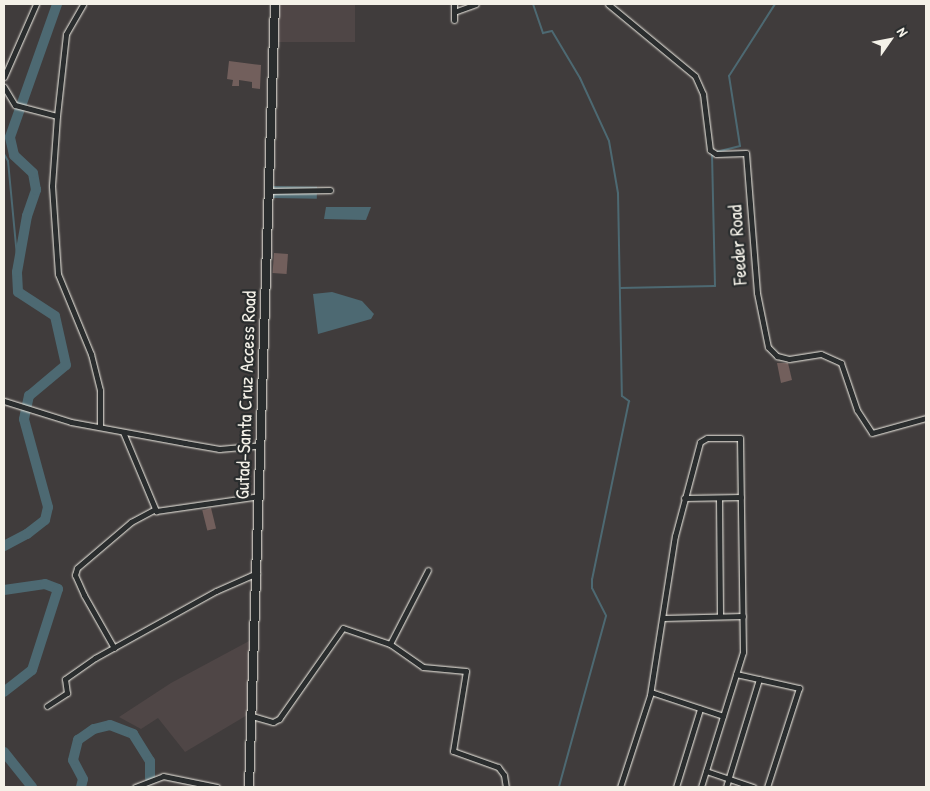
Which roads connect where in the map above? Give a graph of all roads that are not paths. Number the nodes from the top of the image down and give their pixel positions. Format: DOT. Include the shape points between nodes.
graph roads {
  1 [pos="36,4"];
  2 [pos="83,4"];
  3 [pos="275,4"];
  4 [pos="454,4"];
  5 [pos="476,4"];
  6 [pos="608,4"];
  7 [pos="454,12"];
  8 [pos="454,20"];
  9 [pos="4,77"];
  10 [pos="4,87"];
  11 [pos="57,116"];
  12 [pos="330,190"];
  13 [pos="269,191"];
  14 [pos="4,401"];
  15 [pos="926,418"];
  16 [pos="100,425"];
  17 [pos="123,432"];
  18 [pos="261,441"];
  19 [pos="260,496"];
  20 [pos="741,497"];
  21 [pos="684,498"];
  22 [pos="719,498"];
  23 [pos="155,509"];
  24 [pos="428,570"];
  25 [pos="257,573"];
  26 [pos="720,616"];
  27 [pos="743,616"];
  28 [pos="663,618"];
  29 [pos="390,644"];
  30 [pos="114,648"];
  31 [pos="736,674"];
  32 [pos="759,679"];
  33 [pos="651,692"];
  34 [pos="47,706"];
  35 [pos="700,709"];
  36 [pos="252,716"];
  37 [pos="723,716"];
  38 [pos="706,771"];
  39 [pos="729,779"];
  40 [pos="620,786"];
  41 [pos="135,787"];
  42 [pos="217,787"];
  43 [pos="249,787"];
  44 [pos="506,787"];
  45 [pos="628,787"];
  46 [pos="676,787"];
  47 [pos="701,787"];
  48 [pos="726,787"];
  49 [pos="753,787"];
  50 [pos="767,787"];
  1 -- 9 [label="street"];
  2 -- 11 [label="street" via="66,34"];
  3 -- 13 [label="main road, Gutad-Santa Cruz Access Road"];
  4 -- 7 [label="street"];
  5 -- 7 [label="street"];
  6 -- 15 [label="street, Feeder Road" via="695,76 703,94 710,150 716,154 746,153 757,293 768,347 777,356 789,359 822,354 841,363 857,410 872,433"];
  7 -- 8 [label="street"];
  10 -- 11 [label="street" via="15,105"];
  11 -- 16 [label="street" via="52,186 58,274 92,354 100,390"];
  12 -- 13 [label="street"];
  13 -- 18 [label="main road, Gutad-Santa Cruz Access Road"];
  14 -- 16 [label="street" via="71,422"];
  16 -- 17 [label="street"];
  17 -- 18 [label="street" via="219,449 256,446"];
  17 -- 23 [label="street"];
  18 -- 19 [label="main road, Gutad-Santa Cruz Access Road"];
  19 -- 23 [label="street"];
  19 -- 25 [label="main road, Gutad-Santa Cruz Access Road"];
  20 -- 21 [label="street" via="740,438 706,438 700,442"];
  20 -- 22 [label="street"];
  20 -- 27 [label="street"];
  21 -- 22 [label="street"];
  21 -- 28 [label="street"];
  22 -- 26 [label="street"];
  23 -- 30 [label="street" via="132,522 77,568 75,575 84,595"];
  24 -- 29 [label="street"];
  25 -- 30 [label="street" via="216,591"];
  25 -- 36 [label="main road, Gutad-Santa Cruz Access Road"];
  26 -- 27 [label="street"];
  26 -- 28 [label="street"];
  27 -- 31 [label="street" via="743,652"];
  28 -- 33 [label="street"];
  29 -- 36 [label="street" via="344,628 280,718 273,722"];
  29 -- 44 [label="street" via="423,667 466,671 453,751 498,767 504,774"];
  30 -- 34 [label="street" via="65,679 67,692"];
  31 -- 32 [label="street"];
  31 -- 37 [label="street"];
  32 -- 39 [label="street"];
  32 -- 50 [label="street" via="799,688"];
  33 -- 35 [label="street"];
  33 -- 40 [label="street"];
  35 -- 37 [label="street"];
  35 -- 46 [label="street"];
  36 -- 43 [label="main road, Gutad-Santa Cruz Access Road"];
  37 -- 38 [label="street"];
  38 -- 39 [label="street"];
  38 -- 47 [label="street"];
  39 -- 48 [label="street"];
  39 -- 49 [label="street"];
  40 -- 45 [label="street"];
  41 -- 42 [label="street" via="163,776"];
}
